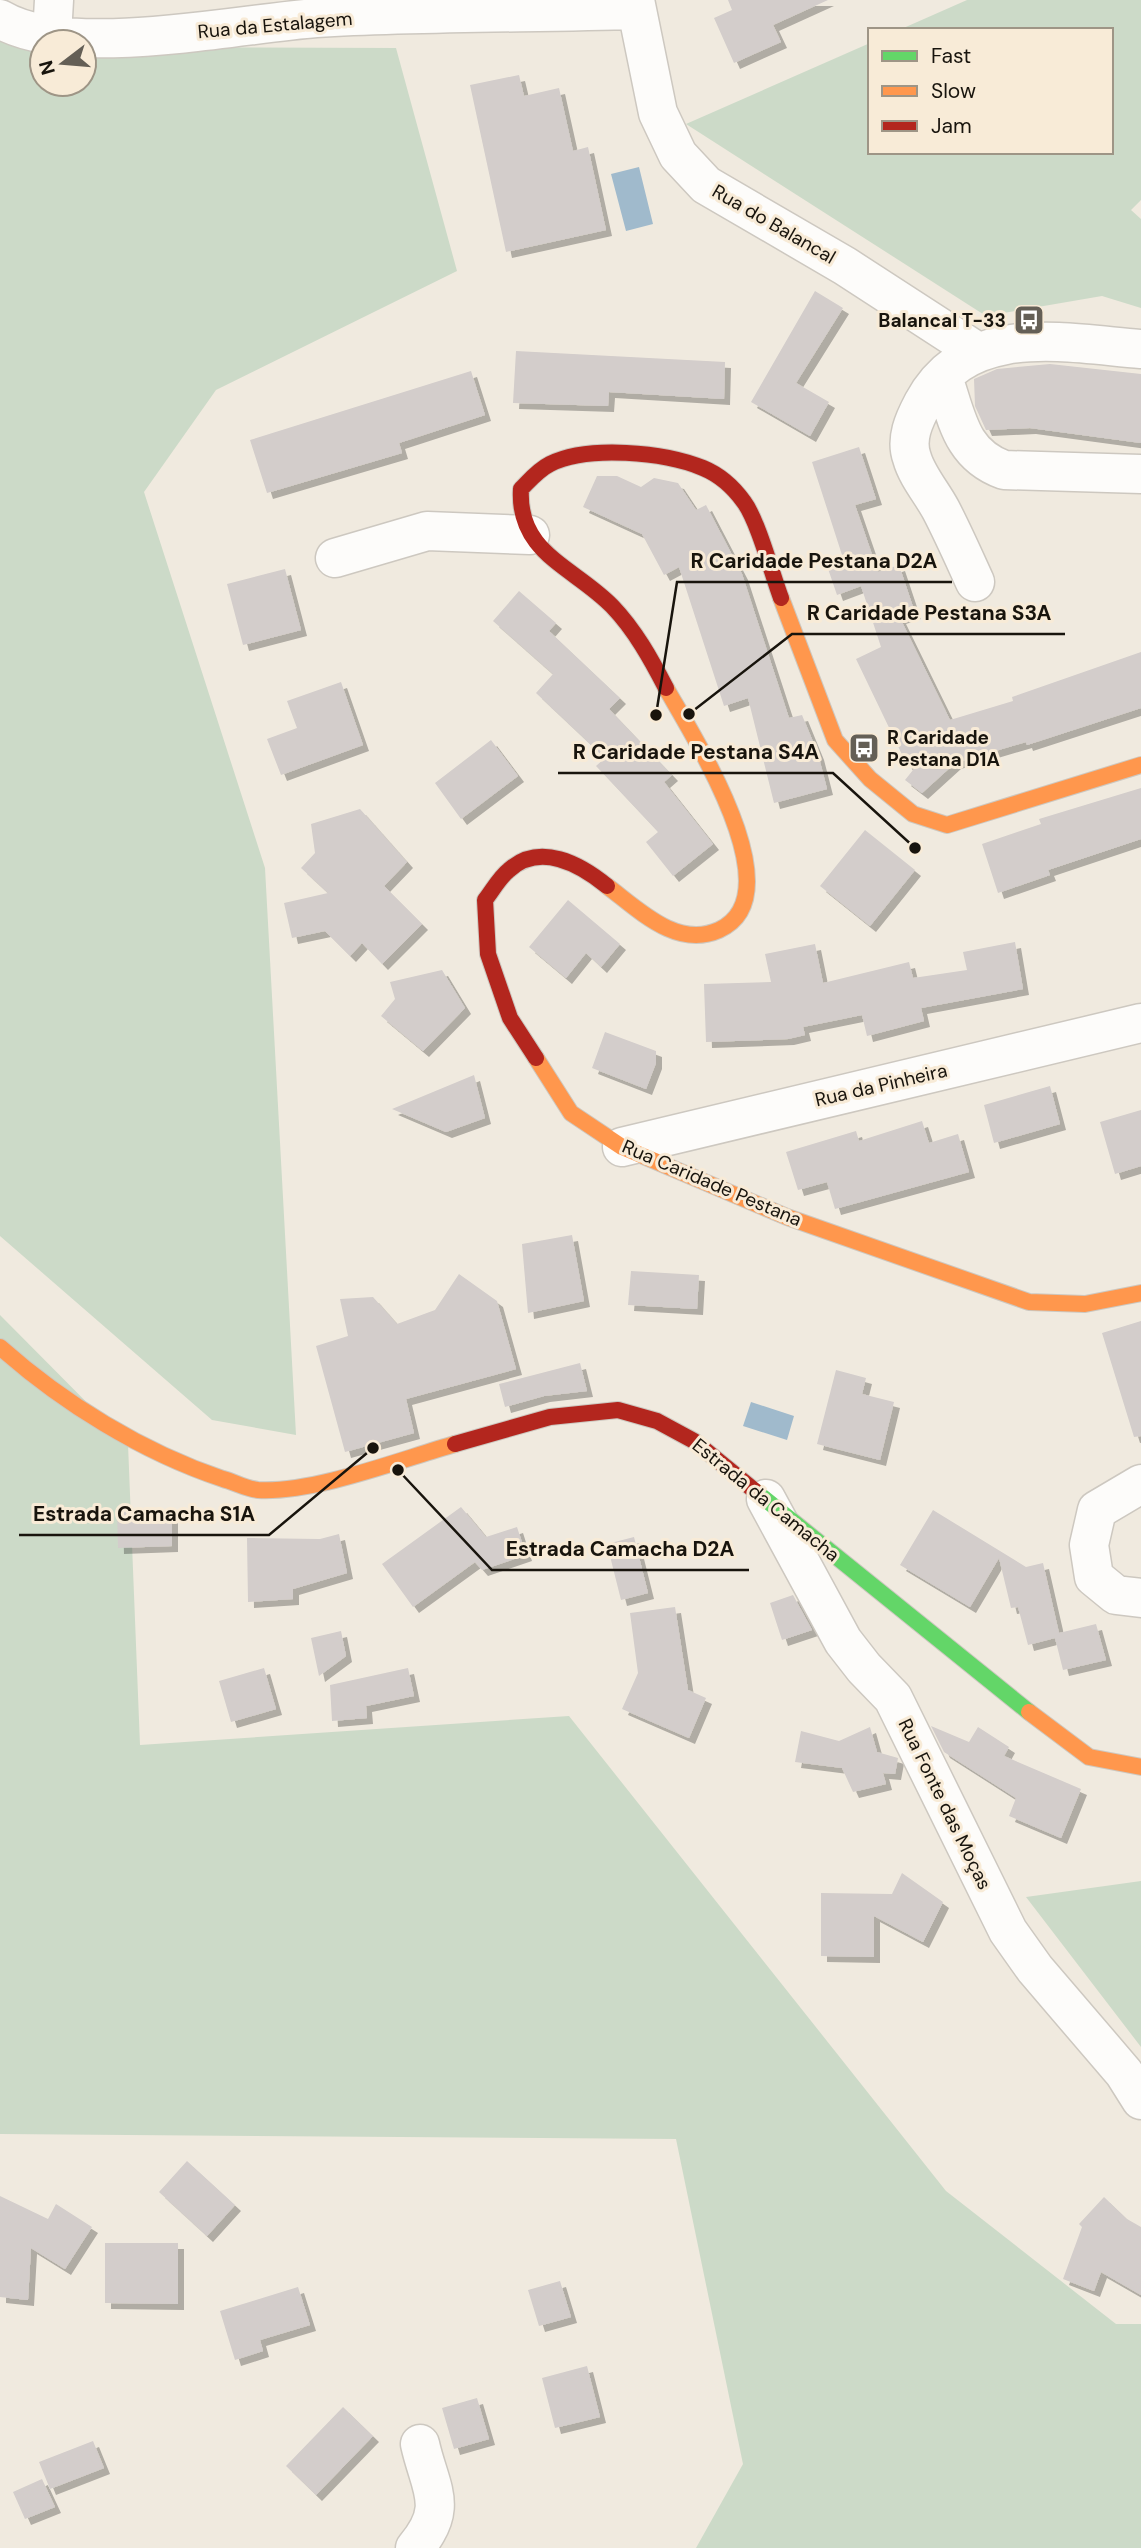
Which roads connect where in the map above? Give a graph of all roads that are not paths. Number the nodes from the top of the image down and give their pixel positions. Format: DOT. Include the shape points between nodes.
graph roads {
  1 [pos="635,5"];
  2 [pos="53,17"];
  3 [pos="0,19"];
  4 [pos="1141,349"];
  5 [pos="976,351"];
  6 [pos="943,377"];
  7 [pos="1141,474"];
  8 [pos="530,535"];
  9 [pos="335,558"];
  10 [pos="975,582"];
  11 [pos="1141,765"];
  12 [pos="1141,1023"];
  13 [pos="622,1147"];
  14 [pos="1141,1293"];
  15 [pos="0,1347"];
  16 [pos="1141,1484"];
  17 [pos="765,1497"];
  18 [pos="1141,1598"];
  19 [pos="1141,1767"];
  20 [pos="1141,2100"];
  21 [pos="420,2444"];
  22 [pos="415,2548"];
  1 -- 2 [label="street, Rua da Estalagem" via="316,19 102,38"];
  1 -- 5 [label="street, Rua do Balancal" via="658,113 678,155 706,186 845,266"];
  2 -- 3 [label="street, Rua da Estalagem" via="9,25"];
  4 -- 5 [label="street" via="1050,342"];
  5 -- 6 [label="street"];
  6 -- 7 [label="street" via="964,437 985,463 1004,470"];
  6 -- 10 [label="street" via="915,418 909,440 912,459"];
  8 -- 9 [label="street" via="427,531"];
  8 -- 11 [label="street" via="520,515 521,489 550,464 573,456 653,454 719,476 746,505 835,740 870,779 913,814 947,825"];
  8 -- 13 [label="street, Rua Caridade Pestana" via="614,608 658,672 727,803 746,869 745,905 733,924 706,936 657,926 597,876 567,859 541,856 512,867 485,900 488,954 510,1018 571,1113"];
  12 -- 13 [label="street, Rua da Pinheira"];
  13 -- 14 [label="street, Rua Caridade Pestana" via="787,1217 1028,1302 1067,1307"];
  15 -- 17 [label="street, Estrada da Camacha" via="27,1371 139,1444 257,1490 316,1483 550,1417 618,1410 657,1421 694,1441"];
  16 -- 18 [label="street" via="1097,1510 1090,1545 1094,1577 1116,1595"];
  17 -- 19 [label="street, Estrada da Camacha" via="1089,1757"];
  17 -- 20 [label="street, Rua Fonte das Moças" via="843,1641 893,1698 1008,1931"];
  21 -- 22 [label="street" via="436,2494 436,2516"];
}
